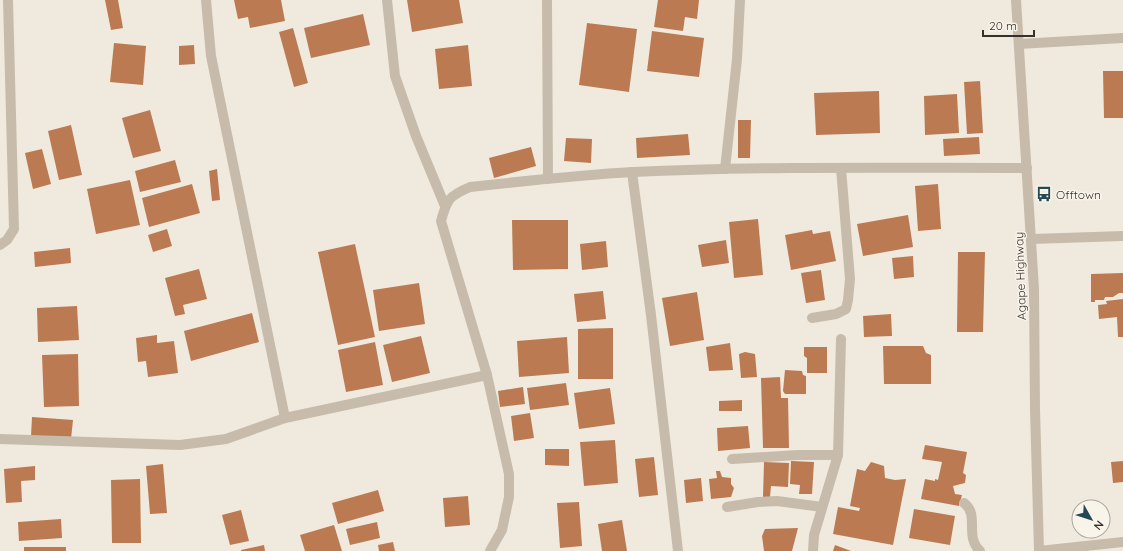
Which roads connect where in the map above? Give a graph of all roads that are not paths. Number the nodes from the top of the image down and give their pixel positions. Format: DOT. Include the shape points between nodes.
graph roads {
  1 [pos="8,0"];
  2 [pos="206,0"];
  3 [pos="387,0"];
  4 [pos="547,0"];
  5 [pos="740,0"];
  6 [pos="1016,0"];
  7 [pos="1123,38"];
  8 [pos="1018,44"];
  9 [pos="841,168"];
  10 [pos="1027,168"];
  11 [pos="725,169"];
  12 [pos="632,172"];
  13 [pos="548,179"];
  14 [pos="445,206"];
  15 [pos="1123,236"];
  16 [pos="1032,240"];
  17 [pos="0,245"];
  18 [pos="812,318"];
  19 [pos="841,339"];
  20 [pos="487,375"];
  21 [pos="285,418"];
  22 [pos="0,438"];
  23 [pos="838,455"];
  24 [pos="732,459"];
  25 [pos="964,503"];
  26 [pos="727,506"];
  27 [pos="822,507"];
  28 [pos="1123,542"];
  29 [pos="490,551"];
  30 [pos="678,551"];
  31 [pos="812,551"];
  32 [pos="980,551"];
  33 [pos="1040,551"];
  1 -- 17 [label="street" via="14,229"];
  2 -- 21 [label="street" via="211,56"];
  3 -- 14 [label="street" via="395,76"];
  4 -- 13 [label="street"];
  5 -- 11 [label="street" via="737,59"];
  6 -- 8 [label="street, Agape Highway"];
  7 -- 8 [label="street"];
  8 -- 10 [label="street, Agape Highway"];
  9 -- 10 [label="street"];
  9 -- 11 [label="street"];
  9 -- 18 [label="street" via="850,279 848,300 846,309 836,314"];
  10 -- 16 [label="street, Agape Highway"];
  11 -- 12 [label="street"];
  12 -- 13 [label="street"];
  12 -- 30 [label="street"];
  13 -- 14 [label="street" via="470,186 454,194"];
  14 -- 20 [label="street" via="441,221"];
  15 -- 16 [label="street"];
  16 -- 33 [label="street, Agape Highway"];
  19 -- 23 [label="street"];
  20 -- 21 [label="street"];
  20 -- 29 [label="street" via="509,474 509,497 502,530"];
  21 -- 22 [label="street" via="226,439 180,445"];
  23 -- 24 [label="street"];
  23 -- 27 [label="street"];
  25 -- 32 [label="street" via="972,512 971,536 974,545"];
  26 -- 27 [label="street" via="776,501"];
  27 -- 31 [label="street"];
  28 -- 33 [label="street"];
}
